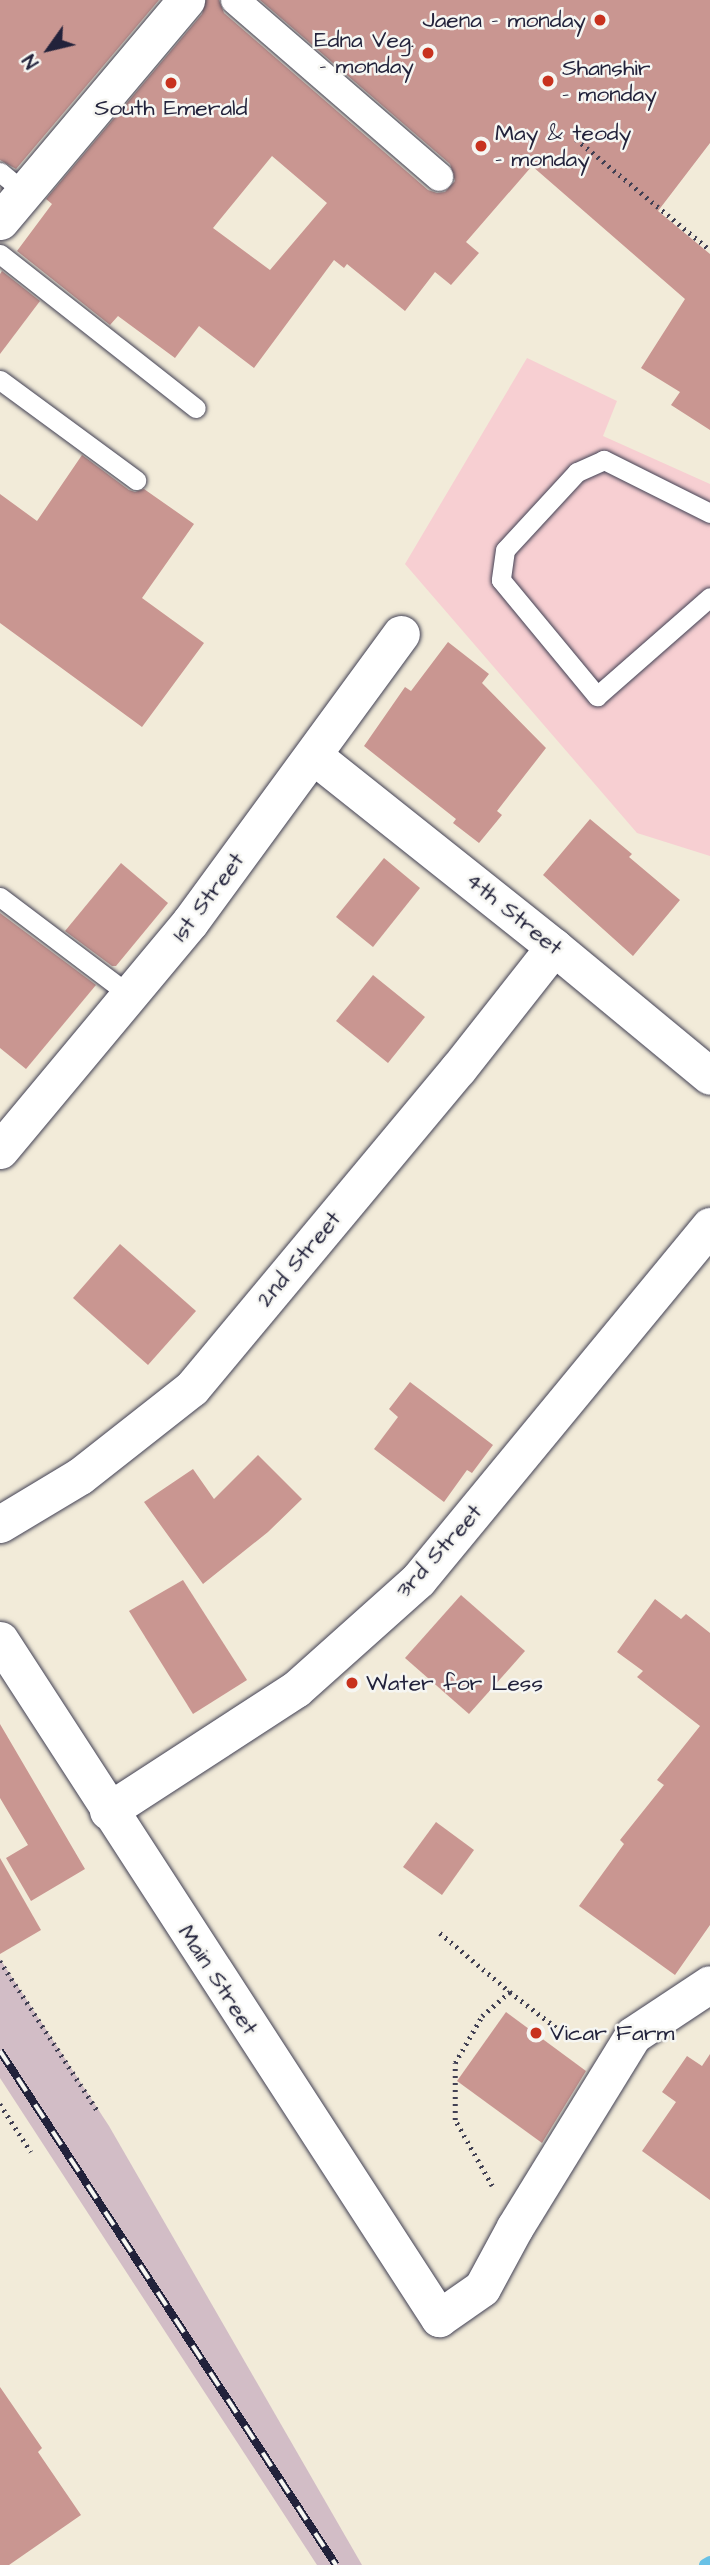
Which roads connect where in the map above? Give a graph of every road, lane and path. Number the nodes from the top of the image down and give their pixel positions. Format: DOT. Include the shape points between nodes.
graph roads {
  1 [pos="186,0"];
  2 [pos="235,0"];
  3 [pos="576,139"];
  4 [pos="439,177"];
  5 [pos="12,182"];
  6 [pos="0,221"];
  7 [pos="710,250"];
  8 [pos="0,254"];
  9 [pos="0,380"];
  10 [pos="196,408"];
  11 [pos="136,480"];
  12 [pos="710,513"];
  13 [pos="710,597"];
  14 [pos="401,634"];
  15 [pos="314,756"];
  16 [pos="0,897"];
  17 [pos="554,947"];
  18 [pos="131,996"];
  19 [pos="710,1076"];
  20 [pos="0,1150"];
  21 [pos="710,1226"];
  22 [pos="0,1524"];
  23 [pos="0,1640"];
  24 [pos="108,1811"];
  25 [pos="440,1933"];
  26 [pos="0,1961"];
  27 [pos="710,1984"];
  28 [pos="510,1992"];
  29 [pos="566,2035"];
  30 [pos="0,2104"];
  31 [pos="99,2113"];
  32 [pos="31,2152"];
  33 [pos="515,2227"];
  1 -- 5 [label="street"];
  2 -- 4 [label="street"];
  3 -- 7 [label="path"];
  5 -- 6 [label="street"];
  8 -- 10 [label="lane"];
  9 -- 11 [label="lane"];
  12 -- 13 [label="lane" via="604,460 577,472 505,550 501,580 597,696"];
  14 -- 15 [label="street, 1st Street"];
  15 -- 17 [label="street, 4th Street"];
  15 -- 18 [label="street, 1st Street"];
  16 -- 18 [label="lane"];
  17 -- 19 [label="street, 4th Street"];
  17 -- 22 [label="street, 2nd Street" via="192,1388 80,1476"];
  18 -- 20 [label="street, 1st Street"];
  21 -- 24 [label="street, 3rd Street" via="418,1580 296,1689"];
  23 -- 24 [label="street, Main Street"];
  24 -- 33 [label="street, Main Street" via="439,2318 482,2288"];
  25 -- 28 [label="path"];
  26 -- 31 [label="path"];
  27 -- 33 [label="street" via="633,2035"];
  28 -- 29 [label="path"];
  28 -- 33 [label="path" via="482,2016 454,2063 455,2120"];
  30 -- 32 [label="path"];
}
